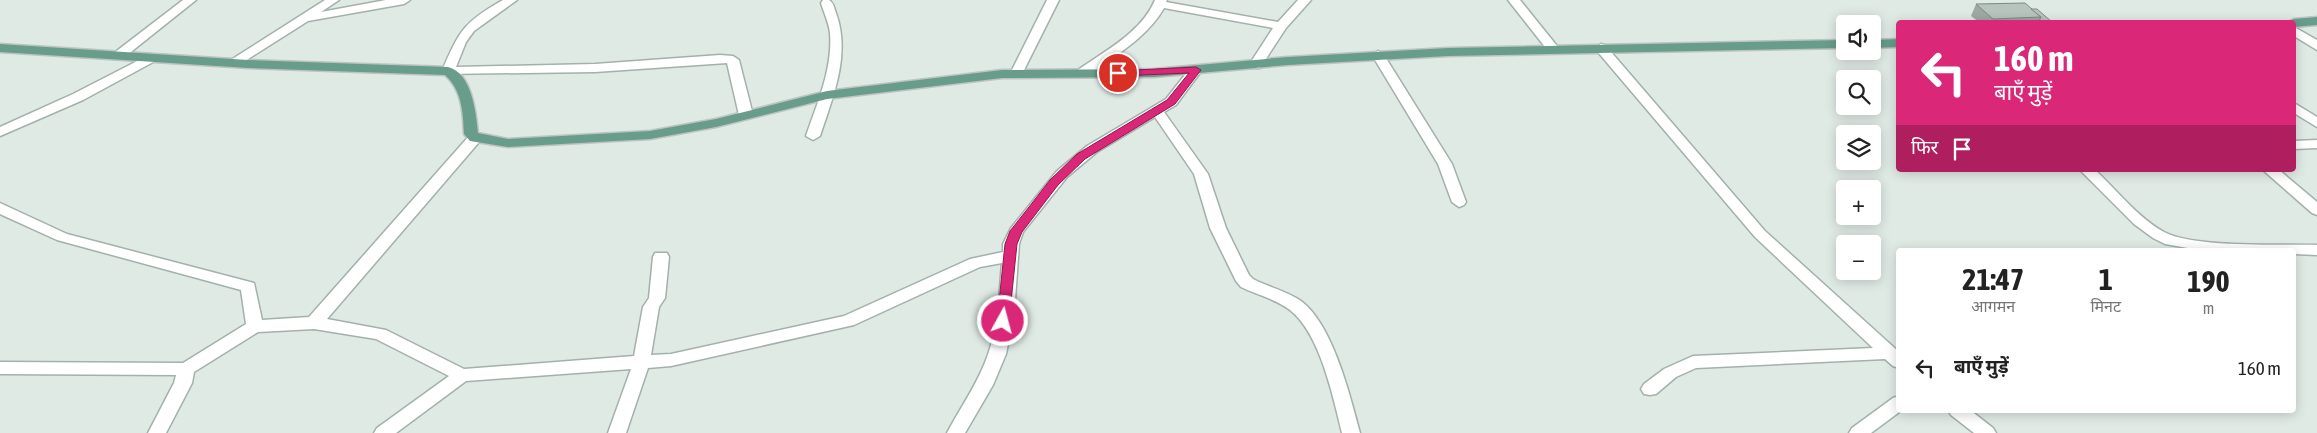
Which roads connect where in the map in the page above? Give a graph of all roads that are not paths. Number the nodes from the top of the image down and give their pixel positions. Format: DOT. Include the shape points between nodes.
graph roads {
  1 [pos="190,0"];
  2 [pos="333,0"];
  3 [pos="404,0"];
  4 [pos="511,0"];
  5 [pos="1053,0"];
  6 [pos="1306,0"];
  7 [pos="1514,0"];
  8 [pos="1160,2"];
  9 [pos="827,3"];
  10 [pos="305,19"];
  11 [pos="2317,21"];
  12 [pos="2296,23"];
  13 [pos="1281,26"];
  14 [pos="2296,32"];
  15 [pos="1836,44"];
  16 [pos="1881,44"];
  17 [pos="1896,44"];
  18 [pos="2317,46"];
  19 [pos="0,48"];
  20 [pos="1601,48"];
  21 [pos="1554,49"];
  22 [pos="1378,55"];
  23 [pos="118,56"];
  24 [pos="150,58"];
  25 [pos="232,63"];
  26 [pos="1255,65"];
  27 [pos="1196,70"];
  28 [pos="448,71"];
  29 [pos="1083,73"];
  30 [pos="1016,74"];
  31 [pos="827,95"];
  32 [pos="2296,107"];
  33 [pos="1157,111"];
  34 [pos="746,115"];
  35 [pos="2317,123"];
  36 [pos="0,132"];
  37 [pos="813,136"];
  38 [pos="475,138"];
  39 [pos="2317,144"];
  40 [pos="2296,145"];
  41 [pos="2089,172"];
  42 [pos="2272,172"];
  43 [pos="1459,202"];
  44 [pos="0,208"];
  45 [pos="2317,210"];
  46 [pos="2261,248"];
  47 [pos="2296,249"];
  48 [pos="2317,250"];
  49 [pos="1010,256"];
  50 [pos="661,257"];
  51 [pos="314,323"];
  52 [pos="255,326"];
  53 [pos="1893,357"];
  54 [pos="641,364"];
  55 [pos="0,368"];
  56 [pos="186,369"];
  57 [pos="462,375"];
  58 [pos="1650,389"];
  59 [pos="1896,405"];
  60 [pos="1961,413"];
  61 [pos="157,433"];
  62 [pos="383,433"];
  63 [pos="617,433"];
  64 [pos="956,433"];
  65 [pos="1351,433"];
  66 [pos="1858,433"];
  67 [pos="1987,433"];
  1 -- 23 [label="street"];
  2 -- 10 [label="street"];
  3 -- 10 [label="street"];
  4 -- 28 [label="street" via="484,16 470,29 460,42"];
  5 -- 30 [label="street"];
  6 -- 13 [label="street"];
  7 -- 21 [label="street"];
  8 -- 13 [label="street"];
  8 -- 29 [label="street" via="1155,14 1141,28"];
  9 -- 31 [label="street" via="836,45"];
  10 -- 25 [label="street"];
  11 -- 12 [label="main road"];
  13 -- 26 [label="street"];
  14 -- 18 [label="street"];
  15 -- 20 [label="main road"];
  16 -- 17 [label="main road"];
  19 -- 23 [label="main road"];
  20 -- 21 [label="main road"];
  20 -- 53 [label="street" via="1760,234"];
  21 -- 22 [label="main road"];
  22 -- 26 [label="main road"];
  22 -- 43 [label="street" via="1445,164"];
  23 -- 24 [label="main road"];
  24 -- 25 [label="main road"];
  24 -- 36 [label="street" via="78,97"];
  25 -- 28 [label="main road"];
  26 -- 27 [label="main road"];
  27 -- 29 [label="main road"];
  27 -- 33 [label="street" via="1175,98"];
  28 -- 34 [label="street" via="595,68 733,60"];
  28 -- 38 [label="main road" via="454,75 466,98 470,130"];
  29 -- 30 [label="main road"];
  30 -- 31 [label="main road"];
  31 -- 34 [label="main road"];
  31 -- 37 [label="street"];
  32 -- 35 [label="street"];
  33 -- 49 [label="street" via="1092,149 1062,174 1016,231"];
  33 -- 65 [label="street" via="1201,174 1218,228 1242,278 1299,307 1308,318 1327,357"];
  34 -- 38 [label="main road" via="650,135 508,143"];
  38 -- 51 [label="street"];
  39 -- 40 [label="street"];
  41 -- 46 [label="street" via="2159,236 2173,242 2205,246"];
  42 -- 45 [label="street"];
  44 -- 52 [label="street" via="62,237 248,287"];
  47 -- 48 [label="street"];
  49 -- 54 [label="street" via="976,264 848,321"];
  49 -- 64 [label="street" via="997,354"];
  50 -- 54 [label="street" via="657,298 650,307"];
  51 -- 52 [label="street"];
  51 -- 57 [label="street" via="380,334"];
  52 -- 56 [label="street"];
  53 -- 58 [label="street" via="1693,362 1670,373"];
  54 -- 57 [label="street"];
  54 -- 63 [label="street"];
  55 -- 56 [label="street"];
  56 -- 61 [label="street" via="183,383"];
  57 -- 62 [label="street"];
  59 -- 66 [label="street"];
  60 -- 67 [label="street"];
}
